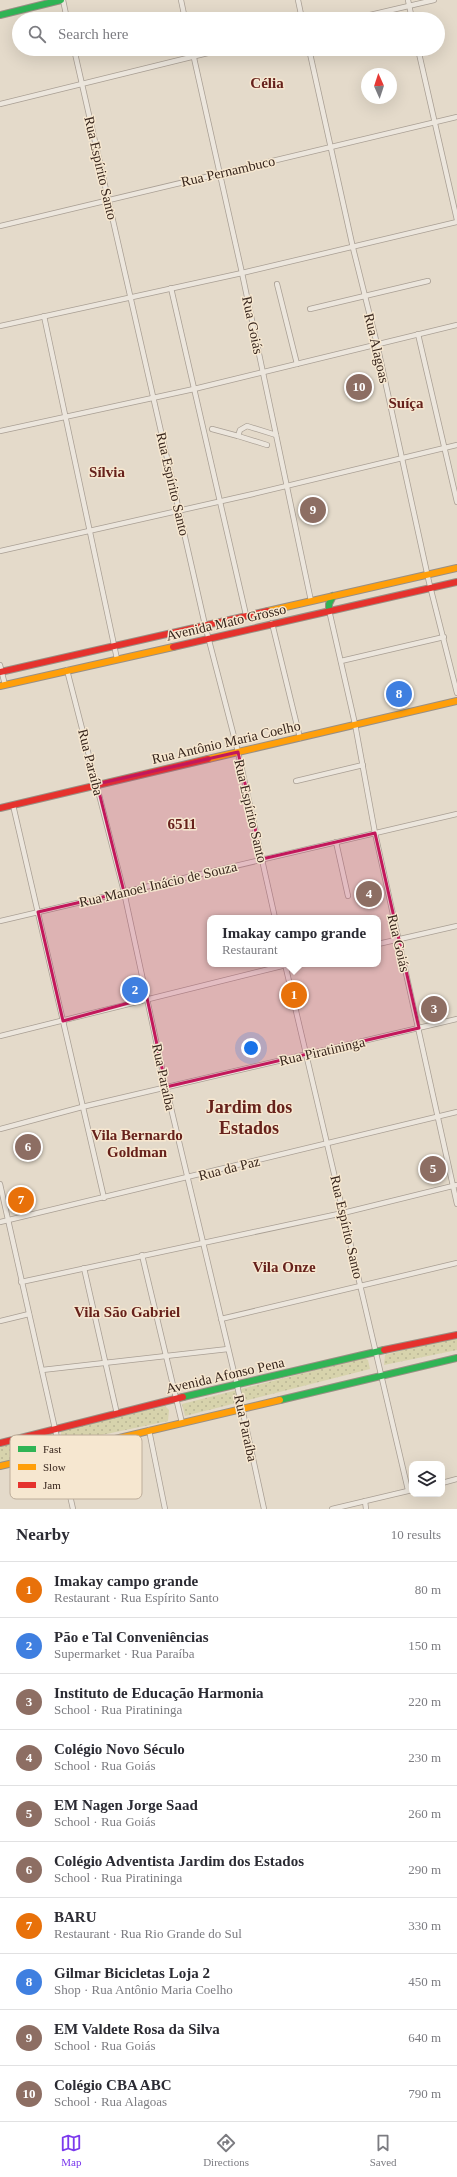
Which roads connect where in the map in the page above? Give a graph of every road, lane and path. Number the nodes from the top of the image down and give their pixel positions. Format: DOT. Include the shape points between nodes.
graph roads {
  1 [pos="62,0"];
  2 [pos="181,0"];
  3 [pos="298,0"];
  4 [pos="408,0"];
  5 [pos="434,0"];
  6 [pos="409,6"];
  7 [pos="12,12"];
  8 [pos="12,12"];
  9 [pos="65,12"];
  10 [pos="184,12"];
  11 [pos="301,12"];
  12 [pos="383,12"];
  13 [pos="410,12"];
  14 [pos="0,15"];
  15 [pos="75,56"];
  16 [pos="194,56"];
  17 [pos="311,56"];
  18 [pos="420,56"];
  19 [pos="81,82"];
  20 [pos="0,104"];
  21 [pos="457,117"];
  22 [pos="434,123"];
  23 [pos="331,146"];
  24 [pos="219,173"];
  25 [pos="108,199"];
  26 [pos="457,221"];
  27 [pos="0,226"];
  28 [pos="353,248"];
  29 [pos="242,273"];
  30 [pos="428,281"];
  31 [pos="277,284"];
  32 [pos="171,288"];
  33 [pos="365,296"];
  34 [pos="131,297"];
  35 [pos="310,309"];
  36 [pos="44,316"];
  37 [pos="457,325"];
  38 [pos="0,326"];
  39 [pos="418,334"];
  40 [pos="377,344"];
  41 [pos="297,364"];
  42 [pos="263,372"];
  43 [pos="194,389"];
  44 [pos="153,396"];
  45 [pos="65,416"];
  46 [pos="212,429"];
  47 [pos="0,431"];
  48 [pos="276,435"];
  49 [pos="238,436"];
  50 [pos="267,445"];
  51 [pos="457,445"];
  52 [pos="445,448"];
  53 [pos="402,458"];
  54 [pos="287,486"];
  55 [pos="220,501"];
  56 [pos="457,502"];
  57 [pos="180,510"];
  58 [pos="90,530"];
  59 [pos="0,551"];
  60 [pos="457,568"];
  61 [pos="428,576"];
  62 [pos="457,582"];
  63 [pos="431,588"];
  64 [pos="333,596"];
  65 [pos="314,600"];
  66 [pos="329,610"];
  67 [pos="321,612"];
  68 [pos="246,615"];
  69 [pos="272,623"];
  70 [pos="205,625"];
  71 [pos="444,637"];
  72 [pos="209,638"];
  73 [pos="115,646"];
  74 [pos="117,659"];
  75 [pos="341,661"];
  76 [pos="0,669"];
  77 [pos="67,670"];
  78 [pos="2,686"];
  79 [pos="457,693"];
  80 [pos="457,701"];
  81 [pos="355,724"];
  82 [pos="300,738"];
  83 [pos="238,752"];
  84 [pos="363,765"];
  85 [pos="296,781"];
  86 [pos="97,784"];
  87 [pos="13,805"];
  88 [pos="0,808"];
  89 [pos="457,814"];
  90 [pos="375,833"];
  91 [pos="336,842"];
  92 [pos="262,860"];
  93 [pos="124,892"];
  94 [pos="348,896"];
  95 [pos="38,912"];
  96 [pos="274,915"];
  97 [pos="0,921"];
  98 [pos="457,926"];
  99 [pos="398,940"];
  100 [pos="381,943"];
  101 [pos="275,967"];
  102 [pos="288,967"];
  103 [pos="147,998"];
  104 [pos="457,1019"];
  105 [pos="63,1021"];
  106 [pos="419,1028"];
  107 [pos="0,1036"];
  108 [pos="307,1055"];
  109 [pos="166,1087"];
  110 [pos="82,1107"];
  111 [pos="457,1112"];
  112 [pos="438,1116"];
  113 [pos="0,1129"];
  114 [pos="327,1144"];
  115 [pos="187,1178"];
  116 [pos="0,1184"];
  117 [pos="455,1186"];
  118 [pos="104,1198"];
  119 [pos="457,1204"];
  120 [pos="343,1213"];
  121 [pos="8,1220"];
  122 [pos="0,1222"];
  123 [pos="203,1242"];
  124 [pos="142,1255"];
  125 [pos="457,1263"];
  126 [pos="84,1268"];
  127 [pos="21,1282"];
  128 [pos="360,1285"];
  129 [pos="29,1314"];
  130 [pos="221,1319"];
  131 [pos="0,1321"];
  132 [pos="457,1335"];
  133 [pos="228,1349"];
  134 [pos="376,1352"];
  135 [pos="166,1356"];
  136 [pos="457,1358"];
  137 [pos="106,1362"];
  138 [pos="42,1370"];
  139 [pos="382,1376"];
  140 [pos="237,1385"];
  141 [pos="176,1399"];
  142 [pos="241,1408"];
  143 [pos="117,1414"];
  144 [pos="182,1423"];
  145 [pos="56,1430"];
  146 [pos="149,1430"];
  147 [pos="34,1435"];
  148 [pos="57,1435"];
  149 [pos="128,1435"];
  150 [pos="10,1441"];
  151 [pos="0,1443"];
  152 [pos="10,1464"];
  153 [pos="0,1466"];
  154 [pos="457,1479"];
  155 [pos="445,1482"];
  156 [pos="409,1486"];
  157 [pos="409,1490"];
  158 [pos="71,1499"];
  159 [pos="365,1501"];
  160 [pos="73,1509"];
  161 [pos="165,1509"];
  162 [pos="264,1509"];
  163 [pos="332,1509"];
  164 [pos="366,1509"];
  1 -- 7 [label="main road"];
  1 -- 9 [label="street"];
  2 -- 10 [label="street"];
  3 -- 11 [label="street"];
  4 -- 6 [label="street"];
  5 -- 6 [label="street"];
  6 -- 12 [label="street"];
  6 -- 13 [label="street"];
  8 -- 14 [label="main road"];
  15 -- 19 [label="street, Rua Espírito Santo"];
  16 -- 19 [label="street"];
  16 -- 24 [label="street, Rua Goiás"];
  17 -- 23 [label="street, Rua Alagoas"];
  18 -- 22 [label="street"];
  19 -- 20 [label="street"];
  19 -- 25 [label="street, Rua Espírito Santo"];
  21 -- 22 [label="street, Rua Pernambuco"];
  22 -- 23 [label="street, Rua Pernambuco"];
  22 -- 26 [label="street"];
  23 -- 24 [label="street, Rua Pernambuco"];
  23 -- 28 [label="street, Rua Alagoas"];
  24 -- 25 [label="street, Rua Pernambuco"];
  24 -- 29 [label="street, Rua Goiás"];
  25 -- 27 [label="street, Rua Pernambuco"];
  25 -- 34 [label="street, Rua Espírito Santo"];
  26 -- 28 [label="street"];
  28 -- 29 [label="street"];
  28 -- 33 [label="street, Rua Alagoas"];
  29 -- 32 [label="street"];
  29 -- 42 [label="street, Rua Goiás"];
  30 -- 33 [label="street"];
  31 -- 41 [label="street"];
  32 -- 34 [label="street"];
  32 -- 43 [label="street"];
  33 -- 35 [label="street"];
  33 -- 40 [label="street, Rua Alagoas"];
  34 -- 36 [label="street"];
  34 -- 44 [label="street, Rua Espírito Santo"];
  36 -- 38 [label="street"];
  36 -- 45 [label="street"];
  37 -- 39 [label="street"];
  39 -- 40 [label="street"];
  39 -- 52 [label="street"];
  40 -- 41 [label="street"];
  40 -- 53 [label="street, Rua Alagoas"];
  41 -- 42 [label="street"];
  42 -- 43 [label="street"];
  42 -- 48 [label="street, Rua Goiás"];
  43 -- 44 [label="street"];
  43 -- 55 [label="street"];
  44 -- 45 [label="street"];
  44 -- 57 [label="street, Rua Espírito Santo"];
  45 -- 47 [label="street"];
  45 -- 58 [label="street"];
  46 -- 49 [label="street"];
  48 -- 49 [label="street" via="247,426 242,428"];
  48 -- 54 [label="street, Rua Goiás"];
  49 -- 50 [label="street"];
  51 -- 52 [label="street"];
  52 -- 53 [label="street"];
  52 -- 56 [label="street"];
  53 -- 54 [label="street"];
  53 -- 61 [label="street, Rua Alagoas"];
  54 -- 55 [label="street"];
  54 -- 65 [label="street, Rua Goiás"];
  55 -- 57 [label="street"];
  55 -- 68 [label="street"];
  57 -- 58 [label="street"];
  57 -- 70 [label="street, Rua Espírito Santo"];
  58 -- 59 [label="street"];
  58 -- 73 [label="street"];
  60 -- 61 [label="main road, Avenida Mato Grosso"];
  61 -- 63 [label="street, Rua Alagoas"];
  61 -- 64 [label="main road, Avenida Mato Grosso"];
  62 -- 63 [label="main road, Avenida Mato Grosso"];
  63 -- 66 [label="main road, Avenida Mato Grosso"];
  63 -- 71 [label="street, Rua Alagoas"];
  64 -- 65 [label="main road, Avenida Mato Grosso"];
  64 -- 66 [label="main road"];
  65 -- 67 [label="main road"];
  65 -- 68 [label="main road, Avenida Mato Grosso"];
  66 -- 67 [label="main road, Avenida Mato Grosso"];
  66 -- 75 [label="street, Rua Goiás"];
  67 -- 69 [label="main road, Avenida Mato Grosso"];
  68 -- 70 [label="main road, Avenida Mato Grosso"];
  69 -- 72 [label="main road, Avenida Mato Grosso"];
  69 -- 82 [label="street"];
  70 -- 72 [label="street, Rua Espírito Santo"];
  70 -- 73 [label="main road, Avenida Mato Grosso"];
  71 -- 75 [label="street"];
  71 -- 79 [label="street, Rua Alagoas"];
  72 -- 74 [label="main road, Avenida Mato Grosso"];
  72 -- 83 [label="street, Rua Espírito Santo"];
  73 -- 74 [label="street"];
  73 -- 76 [label="main road, Avenida Mato Grosso"];
  74 -- 77 [label="main road, Avenida Mato Grosso"];
  75 -- 81 [label="street, Rua Goiás"];
  76 -- 78 [label="street"];
  77 -- 78 [label="main road, Avenida Mato Grosso"];
  77 -- 86 [label="street, Rua Paraíba"];
  80 -- 81 [label="main road, Rua Antônio Maria Coelho"];
  81 -- 82 [label="main road, Rua Antônio Maria Coelho"];
  81 -- 84 [label="street, Rua Goiás"];
  82 -- 83 [label="main road, Rua Antônio Maria Coelho"];
  83 -- 86 [label="main road, Rua Antônio Maria Coelho"];
  83 -- 92 [label="street, Rua Espírito Santo"];
  84 -- 85 [label="street"];
  84 -- 90 [label="street, Rua Goiás"];
  86 -- 87 [label="main road, Rua Antônio Maria Coelho"];
  86 -- 93 [label="street, Rua Paraíba"];
  87 -- 88 [label="main road, Rua Antônio Maria Coelho"];
  87 -- 95 [label="street"];
  89 -- 90 [label="street, Rua Manoel Inácio de Souza"];
  90 -- 91 [label="street, Rua Manoel Inácio de Souza"];
  90 -- 99 [label="street, Rua Goiás"];
  91 -- 92 [label="street, Rua Manoel Inácio de Souza"];
  91 -- 94 [label="street"];
  92 -- 93 [label="street, Rua Manoel Inácio de Souza"];
  92 -- 96 [label="street, Rua Espírito Santo"];
  93 -- 95 [label="street, Rua Manoel Inácio de Souza"];
  93 -- 103 [label="street, Rua Paraíba"];
  95 -- 97 [label="street, Rua Manoel Inácio de Souza"];
  95 -- 105 [label="street"];
  98 -- 99 [label="street"];
  99 -- 100 [label="street"];
  99 -- 106 [label="street, Rua Goiás"];
  101 -- 103 [label="street"];
  102 -- 108 [label="street, Rua Espírito Santo"];
  103 -- 105 [label="street"];
  103 -- 109 [label="street, Rua Paraíba"];
  104 -- 106 [label="street, Rua Piratininga"];
  105 -- 107 [label="street"];
  105 -- 110 [label="street"];
  106 -- 108 [label="street, Rua Piratininga"];
  106 -- 112 [label="street, Rua Goiás"];
  108 -- 109 [label="street, Rua Piratininga"];
  108 -- 114 [label="street, Rua Espírito Santo"];
  109 -- 110 [label="street, Rua Piratininga"];
  109 -- 115 [label="street, Rua Paraíba"];
  110 -- 113 [label="street, Rua Piratininga"];
  110 -- 118 [label="street"];
  111 -- 112 [label="street, Rua da Paz"];
  112 -- 114 [label="street, Rua da Paz"];
  112 -- 117 [label="street, Rua Goiás"];
  114 -- 115 [label="street, Rua da Paz"];
  114 -- 120 [label="street, Rua Espírito Santo"];
  115 -- 118 [label="street, Rua da Paz"];
  115 -- 123 [label="street, Rua Paraíba"];
  116 -- 121 [label="street"];
  117 -- 119 [label="street, Rua Goiás"];
  117 -- 120 [label="street"];
  118 -- 121 [label="street, Rua da Paz"];
  120 -- 123 [label="street"];
  120 -- 128 [label="street, Rua Espírito Santo"];
  121 -- 122 [label="street, Rua da Paz"];
  121 -- 127 [label="street"];
  123 -- 124 [label="street"];
  123 -- 130 [label="street, Rua Paraíba"];
  124 -- 126 [label="street"];
  124 -- 135 [label="street"];
  125 -- 128 [label="street"];
  126 -- 127 [label="street"];
  126 -- 137 [label="street"];
  127 -- 129 [label="street"];
  128 -- 130 [label="street"];
  128 -- 134 [label="street, Rua Espírito Santo"];
  129 -- 131 [label="street"];
  129 -- 138 [label="street"];
  130 -- 133 [label="street, Rua Paraíba"];
  132 -- 134 [label="main road, Avenida Afonso Pena"];
  133 -- 135 [label="street"];
  133 -- 140 [label="street, Rua Paraíba"];
  134 -- 139 [label="street, Rua Espírito Santo"];
  134 -- 140 [label="main road, Avenida Afonso Pena"];
  135 -- 137 [label="street"];
  135 -- 141 [label="street"];
  136 -- 139 [label="main road"];
  137 -- 138 [label="street"];
  137 -- 143 [label="street"];
  138 -- 145 [label="street"];
  139 -- 142 [label="main road"];
  139 -- 156 [label="street, Rua Espírito Santo"];
  140 -- 141 [label="main road, Avenida Afonso Pena"];
  140 -- 142 [label="street, Rua Paraíba"];
  141 -- 143 [label="main road, Avenida Afonso Pena"];
  141 -- 144 [label="street"];
  142 -- 144 [label="main road"];
  142 -- 162 [label="street, Rua Paraíba"];
  143 -- 145 [label="main road, Avenida Afonso Pena"];
  144 -- 146 [label="main road"];
  145 -- 147 [label="main road, Avenida Afonso Pena"];
  145 -- 148 [label="street"];
  146 -- 149 [label="main road"];
  146 -- 161 [label="street"];
  150 -- 151 [label="main road, Avenida Afonso Pena"];
  152 -- 153 [label="main road"];
  154 -- 155 [label="street"];
  157 -- 159 [label="street"];
  158 -- 160 [label="street"];
  159 -- 163 [label="street"];
  159 -- 164 [label="street"];
}
